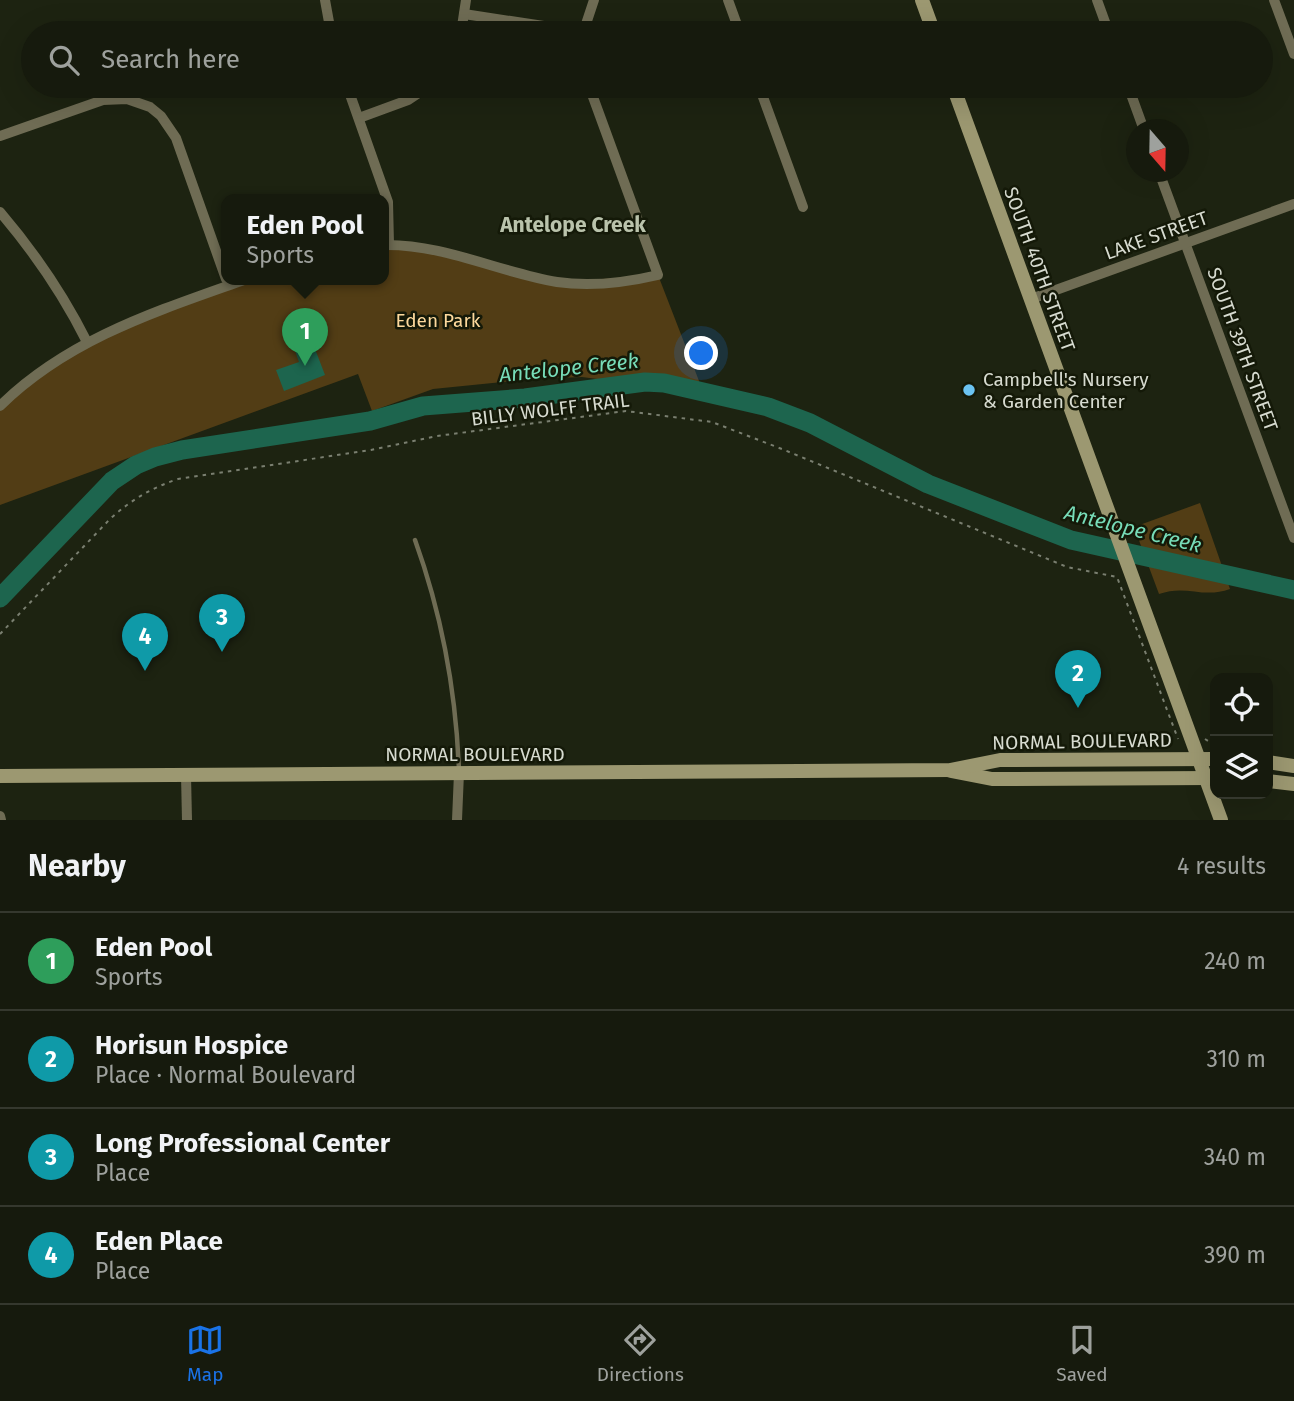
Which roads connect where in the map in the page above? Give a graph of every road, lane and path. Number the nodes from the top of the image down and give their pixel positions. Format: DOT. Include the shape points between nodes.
graph roads {
  1 [pos="325,0"];
  2 [pos="466,0"];
  3 [pos="594,0"];
  4 [pos="728,0"];
  5 [pos="922,0"];
  6 [pos="1097,0"];
  7 [pos="1274,0"];
  8 [pos="464,14"];
  9 [pos="329,21"];
  10 [pos="463,21"];
  11 [pos="508,21"];
  12 [pos="587,21"];
  13 [pos="736,21"];
  14 [pos="930,21"];
  15 [pos="1105,21"];
  16 [pos="1294,54"];
  17 [pos="114,98"];
  18 [pos="114,98"];
  19 [pos="352,98"];
  20 [pos="411,98"];
  21 [pos="593,98"];
  22 [pos="764,98"];
  23 [pos="957,98"];
  24 [pos="1132,98"];
  25 [pos="359,118"];
  26 [pos="1140,119"];
  27 [pos="0,136"];
  28 [pos="1163,182"];
  29 [pos="385,194"];
  30 [pos="1294,204"];
  31 [pos="803,207"];
  32 [pos="0,212"];
  33 [pos="1185,243"];
  34 [pos="389,245"];
  35 [pos="221,265"];
  36 [pos="221,284"];
  37 [pos="1031,299"];
  38 [pos="87,342"];
  39 [pos="0,406"];
  40 [pos="1294,538"];
  41 [pos="415,540"];
  42 [pos="0,634"];
  43 [pos="1192,739"];
  44 [pos="1199,759"];
  45 [pos="1210,759"];
  46 [pos="1273,763"];
  47 [pos="1294,766"];
  48 [pos="950,770"];
  49 [pos="459,773"];
  50 [pos="187,775"];
  51 [pos="0,776"];
  52 [pos="1210,778"];
  53 [pos="1273,782"];
  54 [pos="1294,784"];
  55 [pos="1216,799"];
  56 [pos="187,820"];
  57 [pos="457,820"];
  58 [pos="1221,820"];
  1 -- 9 [label="street"];
  2 -- 8 [label="street"];
  3 -- 12 [label="street"];
  4 -- 13 [label="street"];
  5 -- 14 [label="main road"];
  6 -- 15 [label="street"];
  7 -- 16 [label="street"];
  8 -- 10 [label="street"];
  8 -- 11 [label="street"];
  17 -- 27 [label="street"];
  18 -- 35 [label="street" via="150,107 176,138"];
  19 -- 25 [label="street"];
  20 -- 25 [label="street"];
  21 -- 34 [label="street" via="658,275 609,284 558,282 464,256"];
  22 -- 31 [label="street"];
  23 -- 37 [label="main road, SOUTH 40TH STREET"];
  24 -- 26 [label="street"];
  25 -- 29 [label="street"];
  28 -- 33 [label="street, SOUTH 39TH STREET"];
  30 -- 33 [label="street, LAKE STREET"];
  32 -- 38 [label="street" via="55,282"];
  33 -- 37 [label="street, LAKE STREET"];
  33 -- 40 [label="street, SOUTH 39TH STREET"];
  36 -- 38 [label="street"];
  37 -- 43 [label="main road, SOUTH 40TH STREET"];
  38 -- 39 [label="street" via="29,380"];
  41 -- 49 [label="lane" via="449,663"];
  42 -- 43 [label="path, BILLY WOLFF TRAIL" via="110,519 142,494 167,482 437,436 626,411 712,422 1066,567 1117,577 1177,740"];
  43 -- 44 [label="main road, SOUTH 40TH STREET"];
  44 -- 45 [label="main road, NORMAL BOULEVARD"];
  44 -- 48 [label="main road, NORMAL BOULEVARD" via="1000,760"];
  44 -- 52 [label="main road, SOUTH 40TH STREET"];
  46 -- 47 [label="main road"];
  48 -- 49 [label="main road, NORMAL BOULEVARD"];
  48 -- 52 [label="main road, NORMAL BOULEVARD" via="992,779"];
  49 -- 50 [label="main road, NORMAL BOULEVARD"];
  49 -- 57 [label="street"];
  50 -- 51 [label="main road, NORMAL BOULEVARD"];
  50 -- 56 [label="street"];
  53 -- 54 [label="main road"];
  55 -- 58 [label="main road, SOUTH 40TH STREET"];
}
